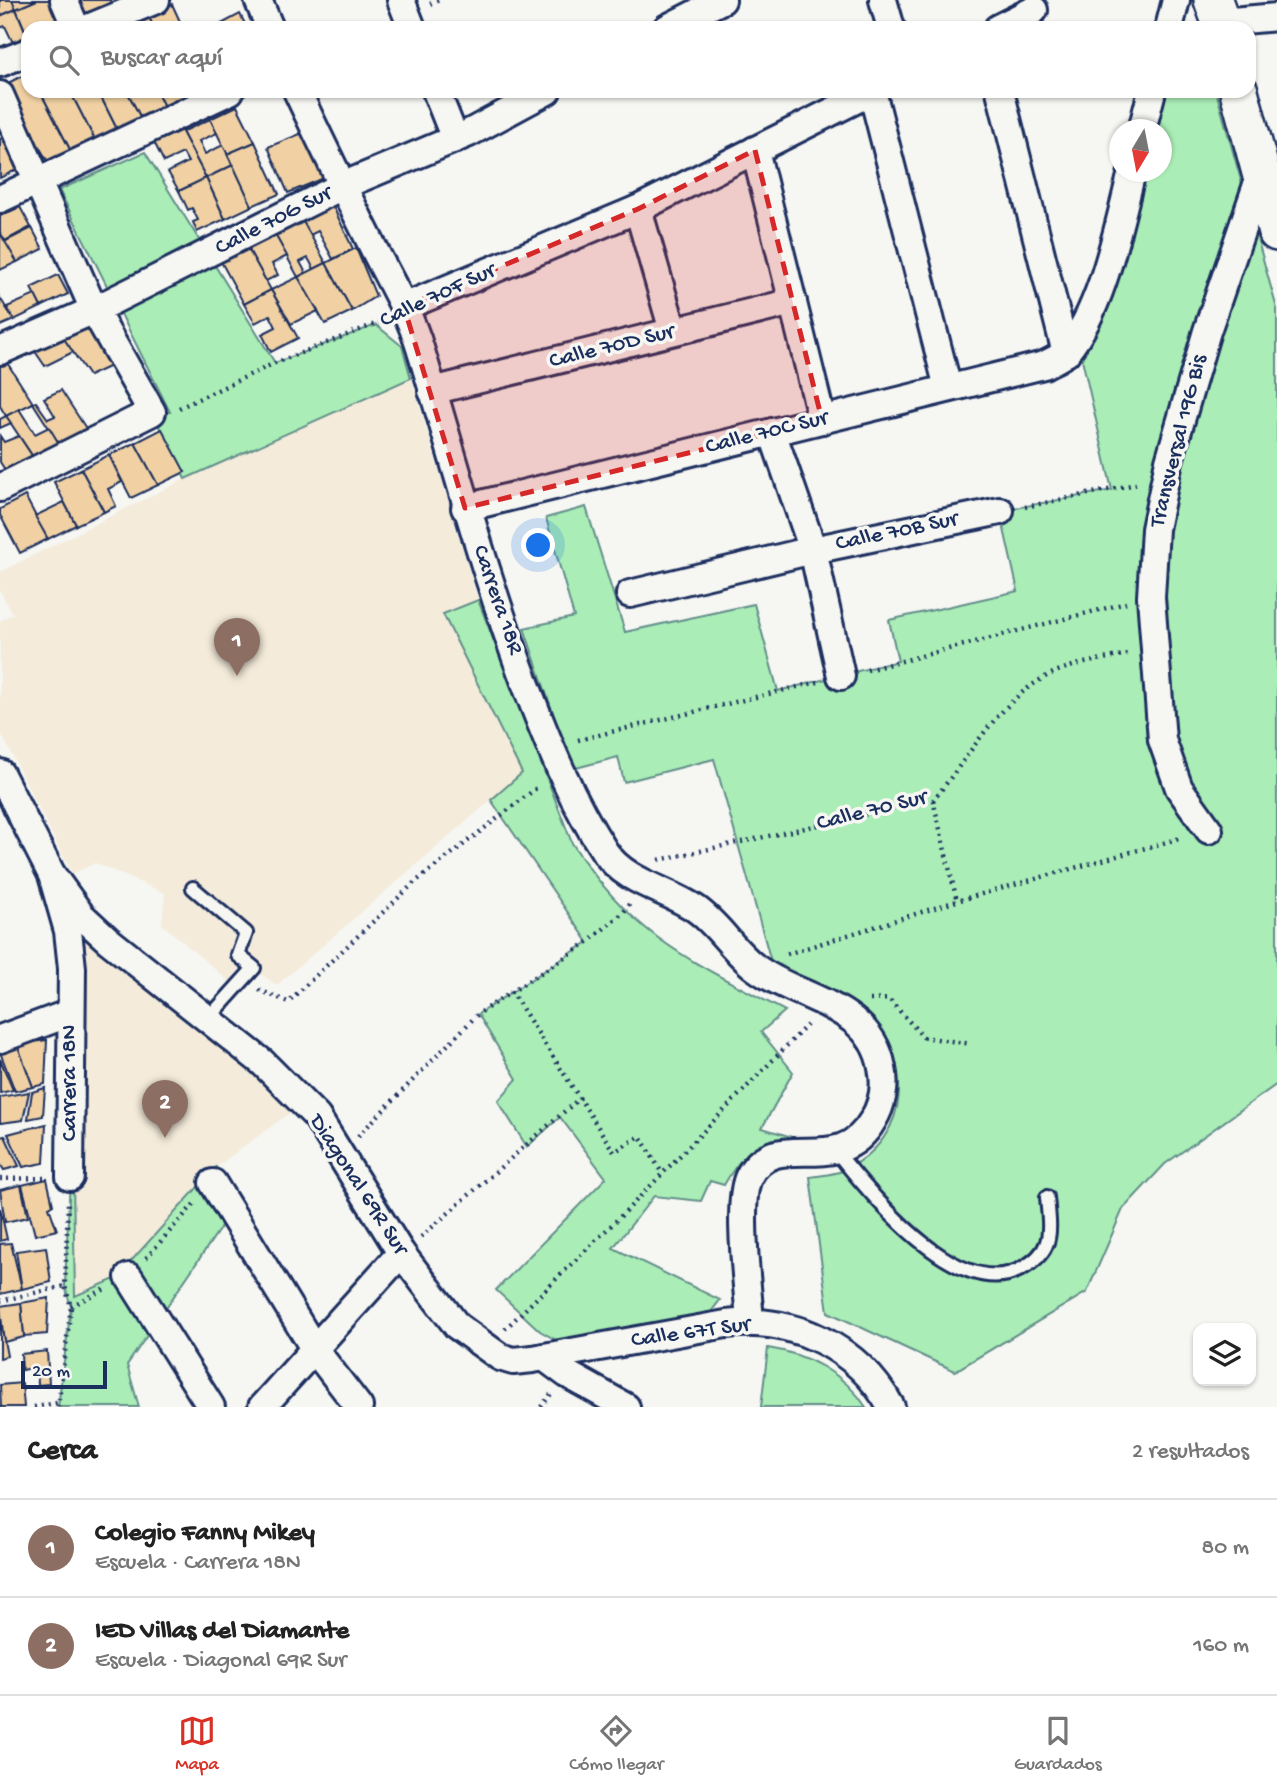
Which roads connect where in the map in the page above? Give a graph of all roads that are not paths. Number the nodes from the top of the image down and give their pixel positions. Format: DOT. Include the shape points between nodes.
graph roads {
  1 [pos="64,0"];
  2 [pos="156,0"];
  3 [pos="258,0"];
  4 [pos="401,0"];
  5 [pos="722,0"];
  6 [pos="883,0"];
  7 [pos="1176,0"];
  8 [pos="1034,10"];
  9 [pos="1219,17"];
  10 [pos="1277,17"];
  11 [pos="73,21"];
  12 [pos="105,21"];
  13 [pos="267,21"];
  14 [pos="409,21"];
  15 [pos="681,21"];
  16 [pos="889,21"];
  17 [pos="1012,21"];
  18 [pos="1170,21"];
  19 [pos="21,55"];
  20 [pos="0,63"];
  21 [pos="0,95"];
  22 [pos="215,98"];
  23 [pos="300,98"];
  24 [pos="439,98"];
  25 [pos="534,98"];
  26 [pos="859,98"];
  27 [pos="875,98"];
  28 [pos="1002,98"];
  29 [pos="1150,98"];
  30 [pos="1241,98"];
  31 [pos="1145,119"];
  32 [pos="455,139"];
  33 [pos="755,150"];
  34 [pos="1268,175"];
  35 [pos="36,182"];
  36 [pos="1129,182"];
  37 [pos="342,186"];
  38 [pos="0,198"];
  39 [pos="638,209"];
  40 [pos="1277,232"];
  41 [pos="793,302"];
  42 [pos="404,307"];
  43 [pos="94,310"];
  44 [pos="673,331"];
  45 [pos="0,351"];
  46 [pos="1066,353"];
  47 [pos="948,388"];
  48 [pos="432,391"];
  49 [pos="822,419"];
  50 [pos="772,432"];
  51 [pos="0,488"];
  52 [pos="465,508"];
  53 [pos="1000,512"];
  54 [pos="813,550"];
  55 [pos="630,594"];
  56 [pos="841,676"];
  57 [pos="0,773"];
  58 [pos="1209,830"];
  59 [pos="52,875"];
  60 [pos="193,888"];
  61 [pos="70,1013"];
  62 [pos="208,1019"];
  63 [pos="0,1039"];
  64 [pos="836,1151"];
  65 [pos="69,1177"];
  66 [pos="213,1183"];
  67 [pos="1047,1197"];
  68 [pos="401,1253"];
  69 [pos="129,1277"];
  70 [pos="750,1321"];
  71 [pos="315,1350"];
  72 [pos="544,1357"];
  73 [pos="211,1407"];
  74 [pos="262,1407"];
  75 [pos="359,1407"];
  76 [pos="626,1407"];
  77 [pos="891,1407"];
  1 -- 11 [label="street"];
  2 -- 12 [label="street"];
  3 -- 13 [label="street"];
  4 -- 14 [label="street"];
  5 -- 15 [label="street"];
  6 -- 16 [label="street"];
  7 -- 18 [label="street"];
  8 -- 17 [label="street"];
  9 -- 10 [label="street"];
  19 -- 20 [label="street"];
  21 -- 35 [label="street"];
  22 -- 35 [label="street"];
  23 -- 37 [label="street, Carrera 18R"];
  24 -- 32 [label="street"];
  25 -- 32 [label="street, Calle 70G Sur"];
  26 -- 33 [label="street, Calle 70F Sur"];
  27 -- 47 [label="street"];
  28 -- 46 [label="street"];
  29 -- 31 [label="street"];
  30 -- 34 [label="street"];
  32 -- 37 [label="street, Calle 70G Sur"];
  33 -- 39 [label="street, Calle 70F Sur"];
  33 -- 41 [label="street"];
  34 -- 40 [label="street"];
  34 -- 58 [label="street, Transversal 19G Bis" via="1207,331 1155,529 1151,597 1158,714 1169,764"];
  35 -- 38 [label="street"];
  35 -- 43 [label="street"];
  36 -- 46 [label="street" via="1094,301"];
  37 -- 42 [label="street, Carrera 18R"];
  37 -- 43 [label="street, Calle 70G Sur"];
  39 -- 42 [label="street, Calle 70F Sur"];
  39 -- 44 [label="street"];
  41 -- 44 [label="street, Calle 70D Sur"];
  41 -- 49 [label="street"];
  42 -- 48 [label="street, Carrera 18R"];
  43 -- 45 [label="street, Calle 70G Sur"];
  43 -- 51 [label="street" via="152,412"];
  44 -- 48 [label="street, Calle 70D Sur"];
  46 -- 47 [label="street, Calle 70C Sur" via="1044,365"];
  47 -- 49 [label="street, Calle 70C Sur"];
  48 -- 52 [label="street, Carrera 18R"];
  49 -- 50 [label="street, Calle 70C Sur"];
  50 -- 52 [label="street, Calle 70C Sur"];
  50 -- 54 [label="street"];
  52 -- 64 [label="street, Carrera 18R" via="559,771 607,855 631,875 695,908 751,965 781,986 849,1015 869,1037 883,1074 882,1100 872,1123 855,1142"];
  53 -- 54 [label="street, Calle 70B Sur"];
  54 -- 55 [label="street, Calle 70B Sur"];
  54 -- 56 [label="street"];
  57 -- 59 [label="street, Carrera 18N"];
  59 -- 61 [label="street, Carrera 18N" via="68,931"];
  59 -- 62 [label="street, Diagonal 69R Sur" via="81,915 108,940"];
  60 -- 62 [label="lane" via="246,933 238,956 254,968"];
  61 -- 63 [label="street"];
  61 -- 65 [label="street, Carrera 18N"];
  62 -- 68 [label="street, Diagonal 69R Sur" via="317,1117"];
  64 -- 67 [label="lane" via="877,1204 910,1233 986,1277 1011,1274 1037,1261 1051,1237"];
  64 -- 70 [label="street" via="775,1154 756,1166 748,1178 743,1200"];
  66 -- 71 [label="street"];
  68 -- 71 [label="street"];
  68 -- 72 [label="street, Diagonal 69R Sur" via="457,1326 485,1349 513,1361"];
  69 -- 73 [label="street"];
  70 -- 72 [label="street, Calle 67T Sur"];
  70 -- 77 [label="street, Calle 67T Sur" via="793,1328 832,1345 867,1371"];
  71 -- 74 [label="street"];
  71 -- 75 [label="street"];
  72 -- 76 [label="street"];
}
